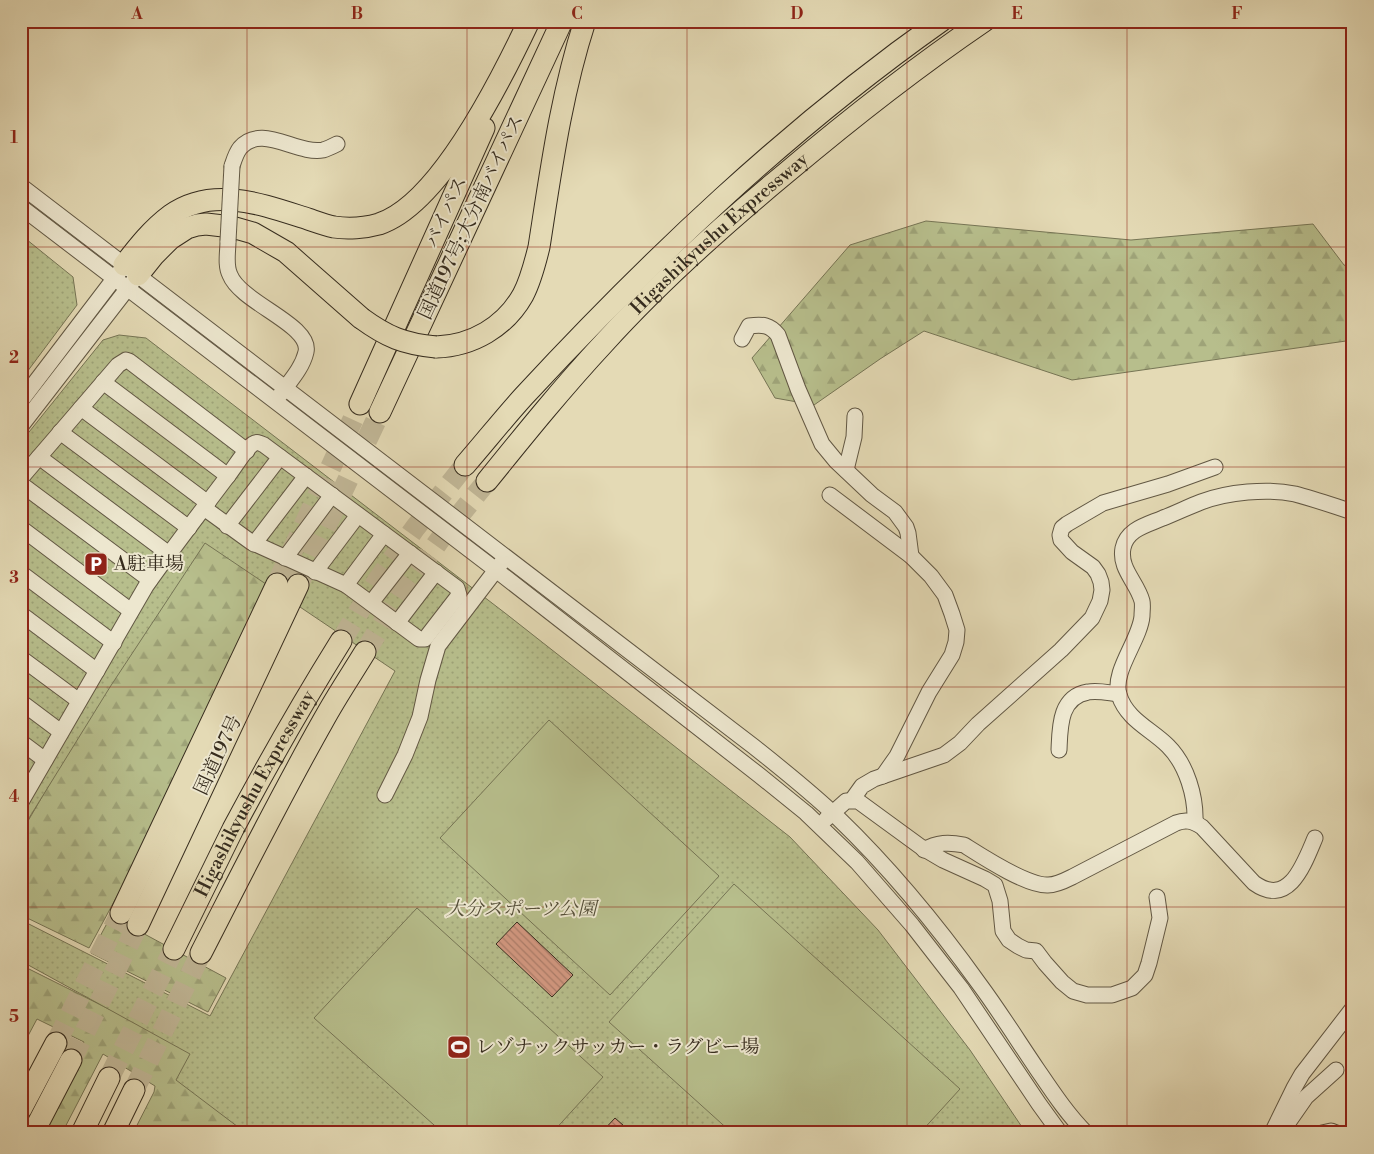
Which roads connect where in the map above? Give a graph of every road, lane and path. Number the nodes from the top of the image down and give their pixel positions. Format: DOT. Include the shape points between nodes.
graph roads {
  1 [pos="529,21"];
  2 [pos="535,21"];
  3 [pos="562,21"];
  4 [pos="585,21"];
  5 [pos="941,21"];
  6 [pos="984,21"];
  7 [pos="337,144"];
  8 [pos="21,186"];
  9 [pos="21,207"];
  10 [pos="126,277"];
  11 [pos="742,338"];
  12 [pos="103,382"];
  13 [pos="285,388"];
  14 [pos="21,401"];
  15 [pos="275,401"];
  16 [pos="360,404"];
  17 [pos="81,408"];
  18 [pos="380,412"];
  19 [pos="855,416"];
  20 [pos="21,426"];
  21 [pos="60,432"];
  22 [pos="247,451"];
  23 [pos="39,457"];
  24 [pos="280,457"];
  25 [pos="465,465"];
  26 [pos="1215,467"];
  27 [pos="846,470"];
  28 [pos="228,476"];
  29 [pos="306,476"];
  30 [pos="21,478"];
  31 [pos="487,481"];
  32 [pos="21,484"];
  33 [pos="332,495"];
  34 [pos="830,495"];
  35 [pos="206,505"];
  36 [pos="1353,512"];
  37 [pos="358,515"];
  38 [pos="227,526"];
  39 [pos="21,528"];
  40 [pos="189,528"];
  41 [pos="384,534"];
  42 [pos="254,544"];
  43 [pos="410,553"];
  44 [pos="169,554"];
  45 [pos="911,556"];
  46 [pos="506,557"];
  47 [pos="285,558"];
  48 [pos="496,570"];
  49 [pos="315,572"];
  50 [pos="436,572"];
  51 [pos="21,573"];
  52 [pos="150,580"];
  53 [pos="277,584"];
  54 [pos="298,585"];
  55 [pos="346,585"];
  56 [pos="371,603"];
  57 [pos="131,611"];
  58 [pos="21,614"];
  59 [pos="397,623"];
  60 [pos="341,641"];
  61 [pos="114,642"];
  62 [pos="432,642"];
  63 [pos="364,652"];
  64 [pos="21,658"];
  65 [pos="97,671"];
  66 [pos="1119,694"];
  67 [pos="79,701"];
  68 [pos="21,702"];
  69 [pos="61,732"];
  70 [pos="21,742"];
  71 [pos="1059,750"];
  72 [pos="45,760"];
  73 [pos="883,776"];
  74 [pos="24,791"];
  75 [pos="385,795"];
  76 [pos="852,800"];
  77 [pos="832,813"];
  78 [pos="1195,822"];
  79 [pos="819,825"];
  80 [pos="1315,838"];
  81 [pos="924,850"];
  82 [pos="1157,897"];
  83 [pos="174,949"];
  84 [pos="202,953"];
  85 [pos="1353,1008"];
  86 [pos="56,1043"];
  87 [pos="71,1060"];
  88 [pos="1336,1070"];
  89 [pos="109,1078"];
  90 [pos="134,1090"];
  91 [pos="21,1109"];
  92 [pos="33,1133"];
  93 [pos="82,1133"];
  94 [pos="113,1133"];
  95 [pos="1060,1133"];
  96 [pos="1086,1133"];
  97 [pos="1272,1133"];
  98 [pos="1281,1133"];
  99 [pos="1322,1133"];
  100 [pos="1336,1133"];
  1 -- 10 [label="highway" via="465,139 422,196 401,213 379,224 334,227 252,202 211,200 171,215 152,232"];
  2 -- 16 [label="highway, バイパス"];
  3 -- 18 [label="highway, 国道197号;大分南バイパス"];
  4 -- 10 [label="highway, bridge" via="560,113 539,247 527,285 514,307 485,334 445,347 409,344 388,336 361,318 286,252 254,233 224,226 197,225 177,234"];
  5 -- 25 [label="highway, Higashikyushu Expressway" via="833,102 733,188 628,287 524,396"];
  6 -- 31 [label="highway, Higashikyushu Expressway" via="845,123 740,210 604,342"];
  7 -- 13 [label="street, bridge" via="323,150 307,150 268,138 256,138 239,150 232,166 229,274 235,285 296,329 304,340 306,351 302,363"];
  8 -- 10 [label="street"];
  9 -- 10 [label="street"];
  10 -- 13 [label="street"];
  10 -- 14 [label="street"];
  10 -- 15 [label="street"];
  10 -- 20 [label="street"];
  11 -- 27 [label="street" via="749,326 764,325 773,329 822,444"];
  12 -- 17 [label="street"];
  12 -- 22 [label="street" via="121,362 129,361"];
  12 -- 28 [label="street"];
  13 -- 15 [label="street"];
  13 -- 46 [label="street"];
  15 -- 48 [label="street"];
  17 -- 21 [label="street"];
  17 -- 35 [label="street"];
  19 -- 27 [label="street"];
  21 -- 23 [label="street"];
  21 -- 40 [label="street"];
  22 -- 24 [label="street" via="258,442"];
  22 -- 28 [label="street"];
  23 -- 30 [label="street"];
  23 -- 44 [label="street"];
  24 -- 29 [label="street"];
  24 -- 38 [label="street"];
  26 -- 73 [label="street" via="1103,503 1062,528 1061,540 1093,567 1101,582 1100,601 1092,618 960,743 944,755"];
  27 -- 45 [label="street" via="895,512 906,527"];
  28 -- 35 [label="street"];
  29 -- 33 [label="street"];
  29 -- 42 [label="street"];
  32 -- 52 [label="street"];
  33 -- 37 [label="street"];
  33 -- 47 [label="street"];
  34 -- 45 [label="street"];
  35 -- 38 [label="street"];
  35 -- 40 [label="street"];
  36 -- 66 [label="street" via="1294,494 1246,492 1202,502 1140,527 1128,536 1122,559 1142,601 1142,617 1122,669"];
  37 -- 41 [label="street"];
  37 -- 49 [label="street"];
  38 -- 42 [label="street"];
  39 -- 57 [label="street"];
  40 -- 44 [label="street"];
  41 -- 43 [label="street"];
  41 -- 55 [label="street"];
  42 -- 47 [label="street"];
  43 -- 50 [label="street"];
  43 -- 56 [label="street"];
  44 -- 52 [label="street"];
  45 -- 73 [label="street" via="945,596 957,630 956,642 897,756"];
  46 -- 48 [label="street"];
  46 -- 77 [label="street" via="753,746"];
  47 -- 49 [label="street"];
  48 -- 62 [label="street"];
  48 -- 79 [label="street"];
  49 -- 55 [label="street"];
  50 -- 59 [label="street"];
  50 -- 62 [label="street" via="457,588 459,595"];
  51 -- 61 [label="street"];
  52 -- 57 [label="street"];
  53 -- 54 [label="highway, 国道197号" via="130,919"];
  55 -- 56 [label="street"];
  56 -- 59 [label="street"];
  57 -- 61 [label="street"];
  58 -- 65 [label="street"];
  59 -- 62 [label="street" via="419,639"];
  60 -- 83 [label="highway, Higashikyushu Expressway" via="259,781"];
  61 -- 65 [label="street"];
  62 -- 75 [label="street" via="420,717"];
  63 -- 84 [label="highway, Higashikyushu Expressway" via="292,777"];
  64 -- 67 [label="street"];
  65 -- 67 [label="street"];
  66 -- 71 [label="street" via="1088,692 1068,704 1061,717"];
  66 -- 78 [label="street" via="1135,720 1168,746 1182,766 1194,802"];
  67 -- 69 [label="street"];
  68 -- 69 [label="street"];
  69 -- 72 [label="street"];
  70 -- 72 [label="street"];
  72 -- 74 [label="street"];
  73 -- 76 [label="street" via="862,786"];
  76 -- 77 [label="street"];
  76 -- 81 [label="street" via="858,801"];
  77 -- 79 [label="street"];
  77 -- 96 [label="street" via="931,920 981,986 1053,1093"];
  78 -- 80 [label="street" via="1262,889 1277,891 1295,878"];
  78 -- 81 [label="street" via="1182,820 1074,876 1048,885 1024,879 964,845 942,843"];
  79 -- 95 [label="street" via="872,879 938,958"];
  81 -- 82 [label="street" via="985,878 994,886 1000,901 1003,931 1009,940 1026,950 1036,951 1062,982 1073,991 1088,995 1112,995 1132,988 1145,975 1160,918"];
  85 -- 97 [label="street" via="1302,1074"];
  86 -- 91 [label="highway"];
  87 -- 92 [label="highway"];
  88 -- 98 [label="street" via="1306,1097"];
  89 -- 93 [label="highway"];
  90 -- 94 [label="highway"];
  99 -- 100 [label="street"];
}
